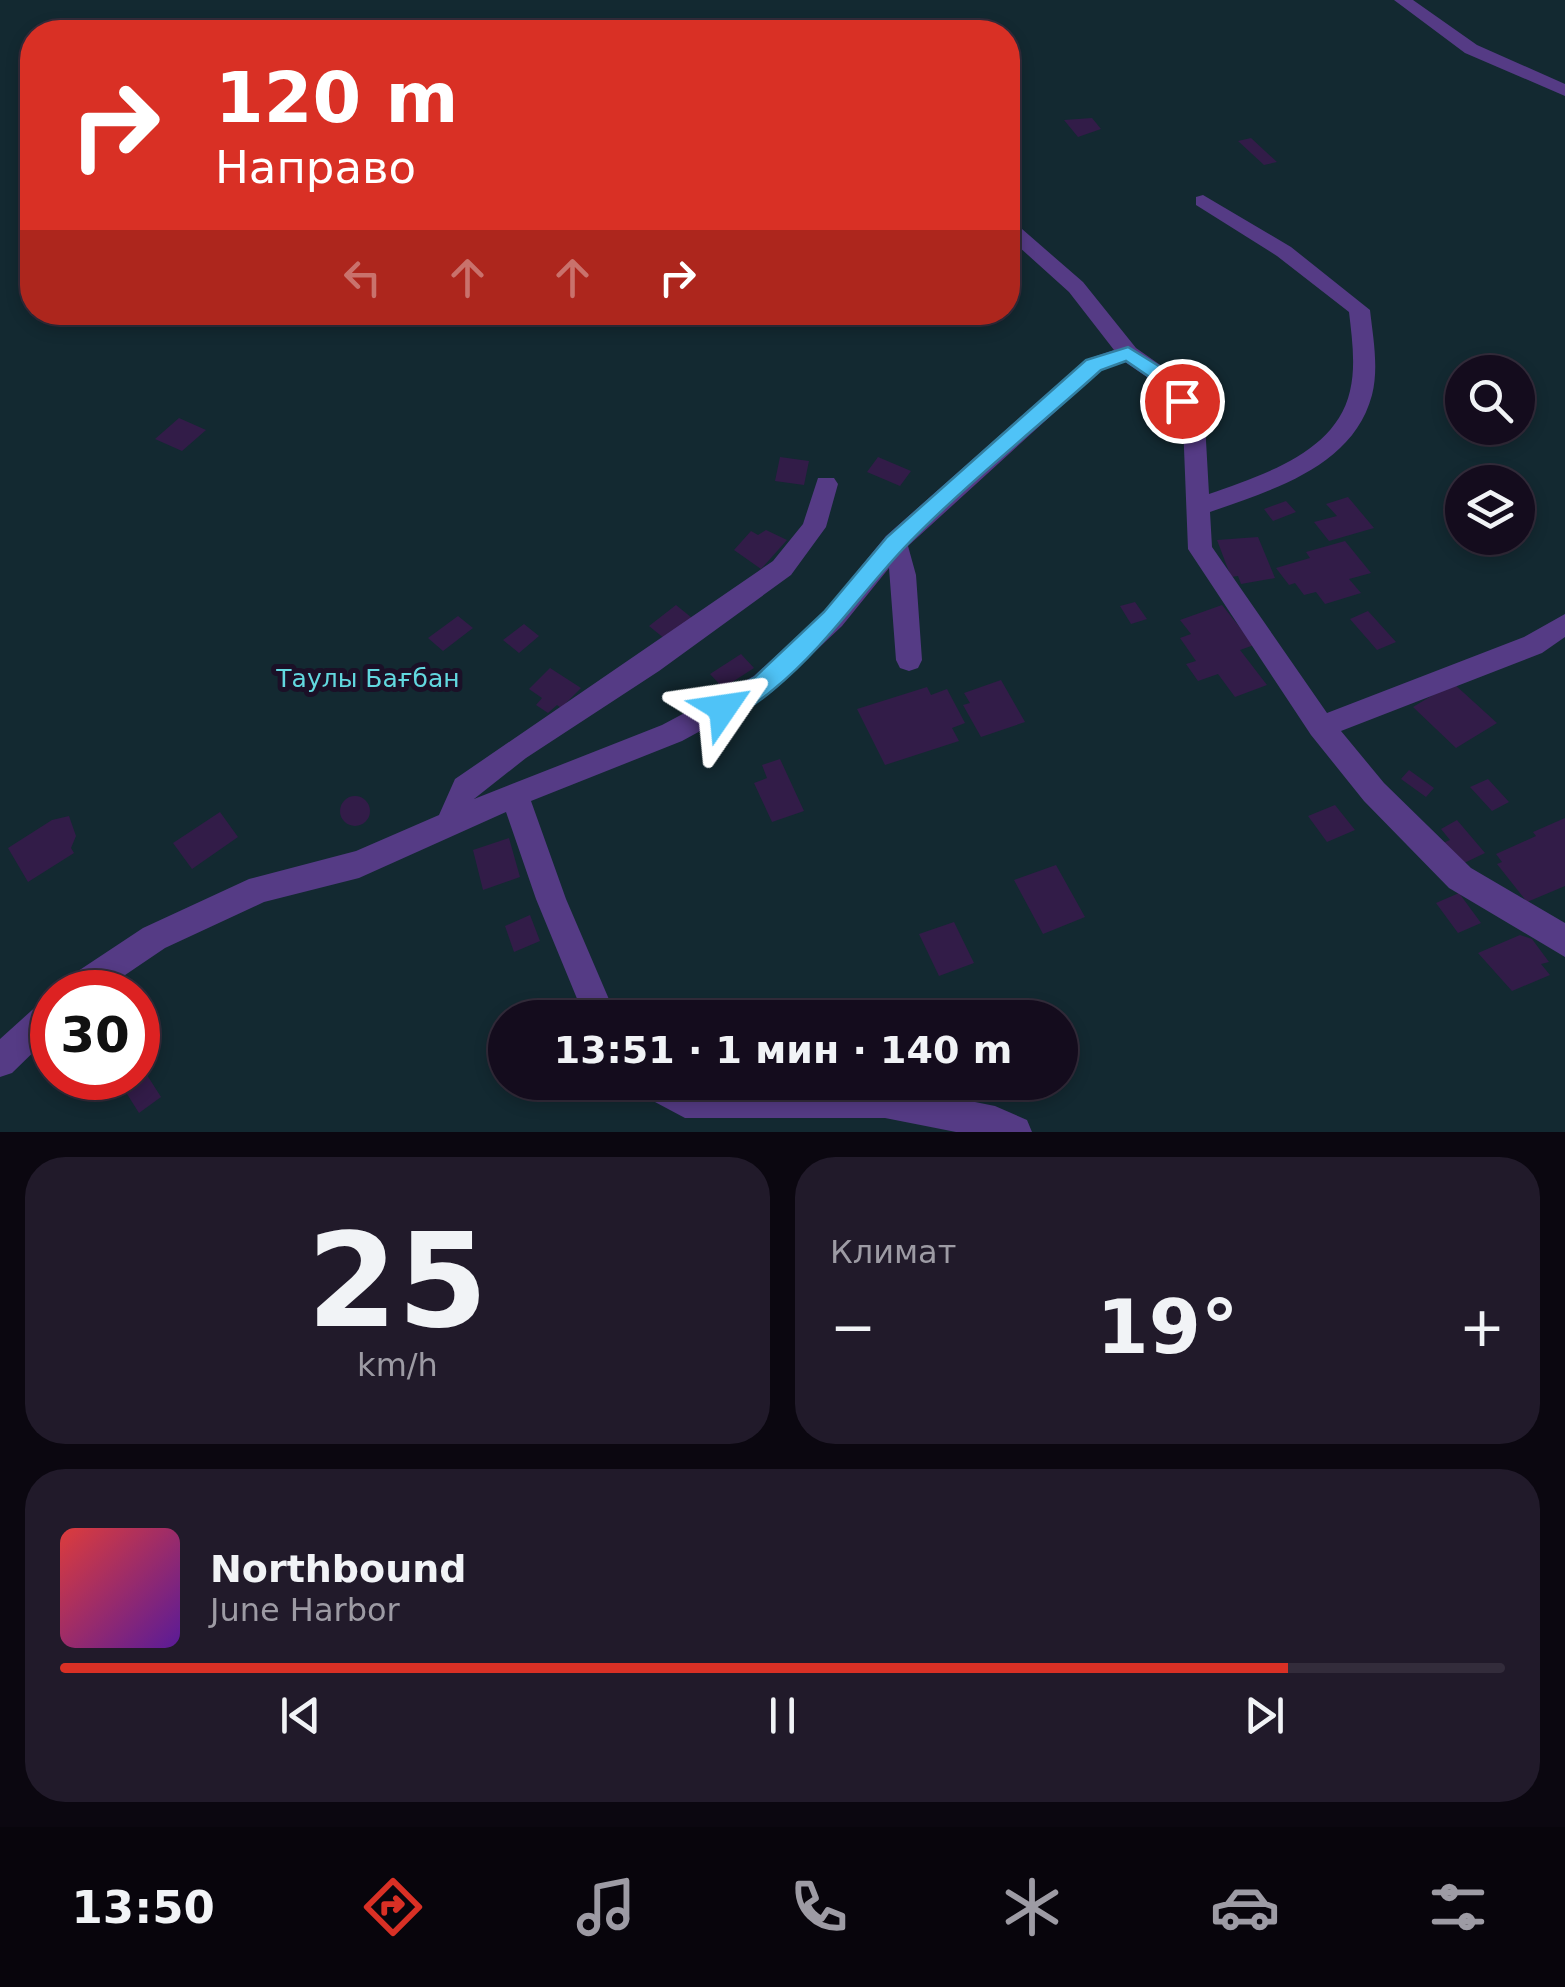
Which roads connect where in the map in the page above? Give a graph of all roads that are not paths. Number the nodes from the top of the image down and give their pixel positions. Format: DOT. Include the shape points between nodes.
graph roads {
  1 [pos="1402,0"];
  2 [pos="1565,91"];
  3 [pos="1204,201"];
  4 [pos="1020,238"];
  5 [pos="1128,353"];
  6 [pos="826,484"];
  7 [pos="1196,508"];
  8 [pos="895,543"];
  9 [pos="1565,624"];
  10 [pos="909,660"];
  11 [pos="1321,726"];
  12 [pos="514,795"];
  13 [pos="450,822"];
  14 [pos="1529,916"];
  15 [pos="1565,927"];
  16 [pos="1565,942"];
  17 [pos="107,970"];
  18 [pos="594,1000"];
  19 [pos="30,1033"];
  20 [pos="0,1061"];
  21 [pos="682,1100"];
  22 [pos="1014,1132"];
  1 -- 2 [label="street" via="1472,49"];
  3 -- 7 [label="street" via="1294,256 1346,298 1359,310 1364,347 1361,395 1342,432 1300,465"];
  4 -- 5 [label="street" via="1076,287"];
  5 -- 7 [label="street" via="1168,380 1194,424"];
  5 -- 8 [label="street" via="1094,365"];
  6 -- 13 [label="street" via="814,527 782,568 465,788"];
  7 -- 11 [label="street" via="1200,549"];
  8 -- 10 [label="street"];
  8 -- 12 [label="street" via="832,618 763,684 672,733"];
  9 -- 11 [label="street" via="1533,645"];
  11 -- 14 [label="street" via="1374,792 1460,878"];
  12 -- 13 [label="street"];
  12 -- 18 [label="street"];
  13 -- 17 [label="street" via="359,864 260,889 154,938"];
  14 -- 15 [label="street"];
  14 -- 16 [label="street"];
  19 -- 20 [label="street"];
  21 -- 22 [label="street" via="885,1101"];
}
